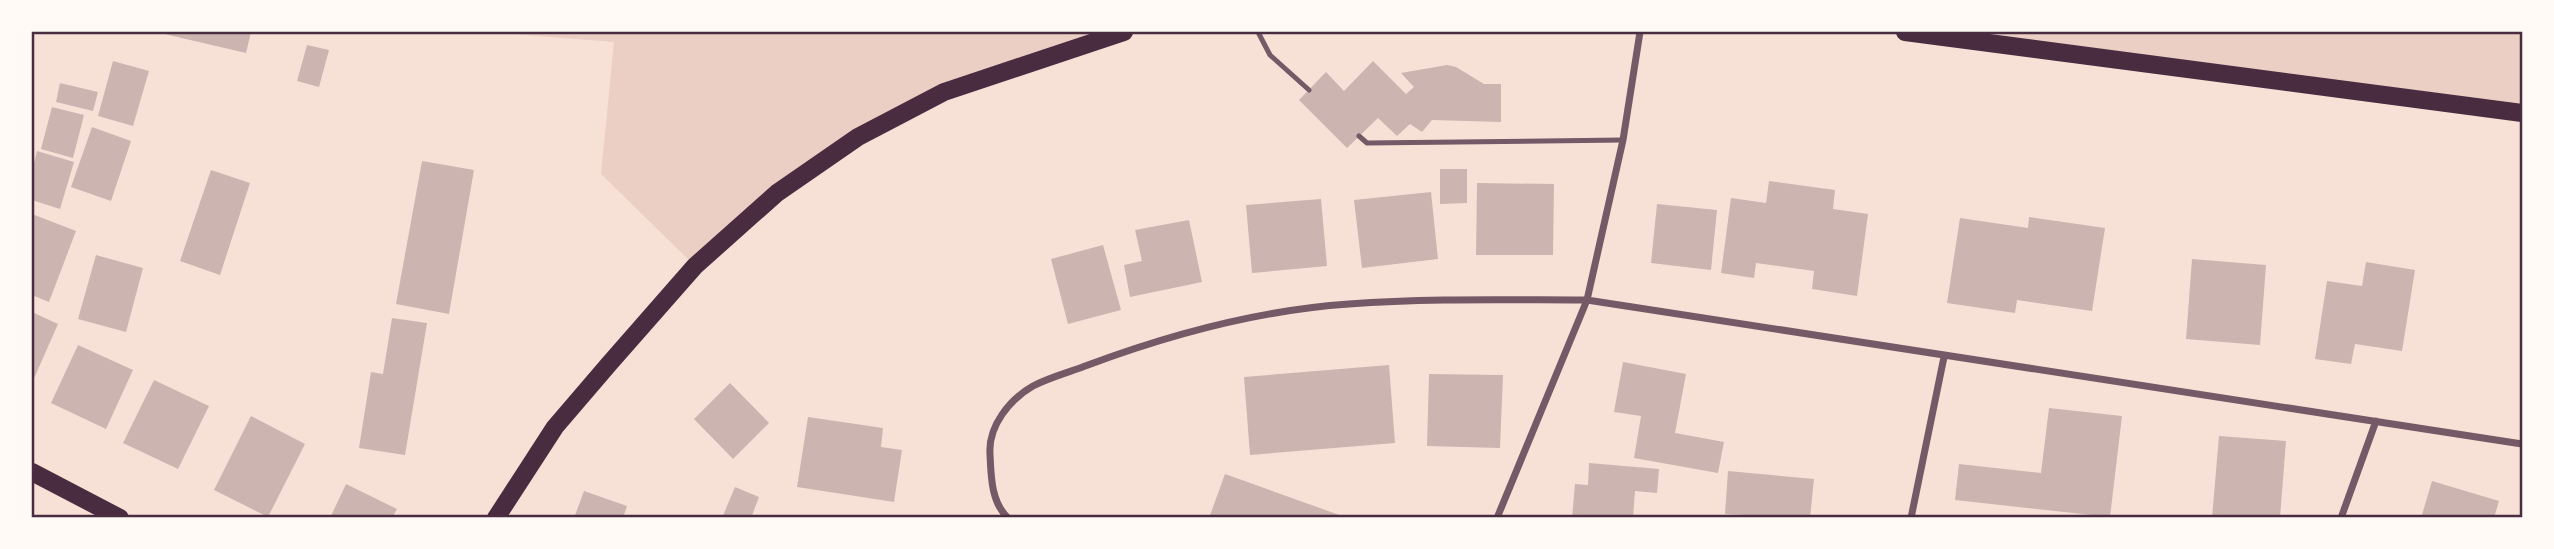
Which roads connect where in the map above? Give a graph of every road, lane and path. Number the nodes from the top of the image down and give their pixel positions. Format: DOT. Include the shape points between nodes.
graph roads {
  1 [pos="1124,32"];
  2 [pos="1258,32"];
  3 [pos="1640,32"];
  4 [pos="1905,32"];
  5 [pos="1308,90"];
  6 [pos="2522,113"];
  7 [pos="1359,136"];
  8 [pos="1623,140"];
  9 [pos="1587,300"];
  10 [pos="1944,357"];
  11 [pos="2376,421"];
  12 [pos="2522,444"];
  13 [pos="32,472"];
  14 [pos="120,517"];
  15 [pos="496,517"];
  16 [pos="1008,517"];
  17 [pos="1497,517"];
  18 [pos="1911,517"];
  19 [pos="2341,517"];
  1 -- 15 [label="main road" via="944,92 858,137 777,193 695,267 609,364 555,427"];
  2 -- 5 [label="lane" via="1270,55"];
  3 -- 8 [label="street"];
  4 -- 6 [label="main road"];
  7 -- 8 [label="lane" via="1367,143"];
  8 -- 9 [label="street"];
  9 -- 10 [label="street"];
  9 -- 16 [label="street" via="1348,304 1253,316 1123,352 1032,387 999,416 989,447 992,482 1000,510"];
  9 -- 17 [label="street"];
  10 -- 11 [label="street"];
  10 -- 18 [label="street"];
  11 -- 12 [label="street"];
  11 -- 19 [label="street"];
  13 -- 14 [label="main road"];
}
